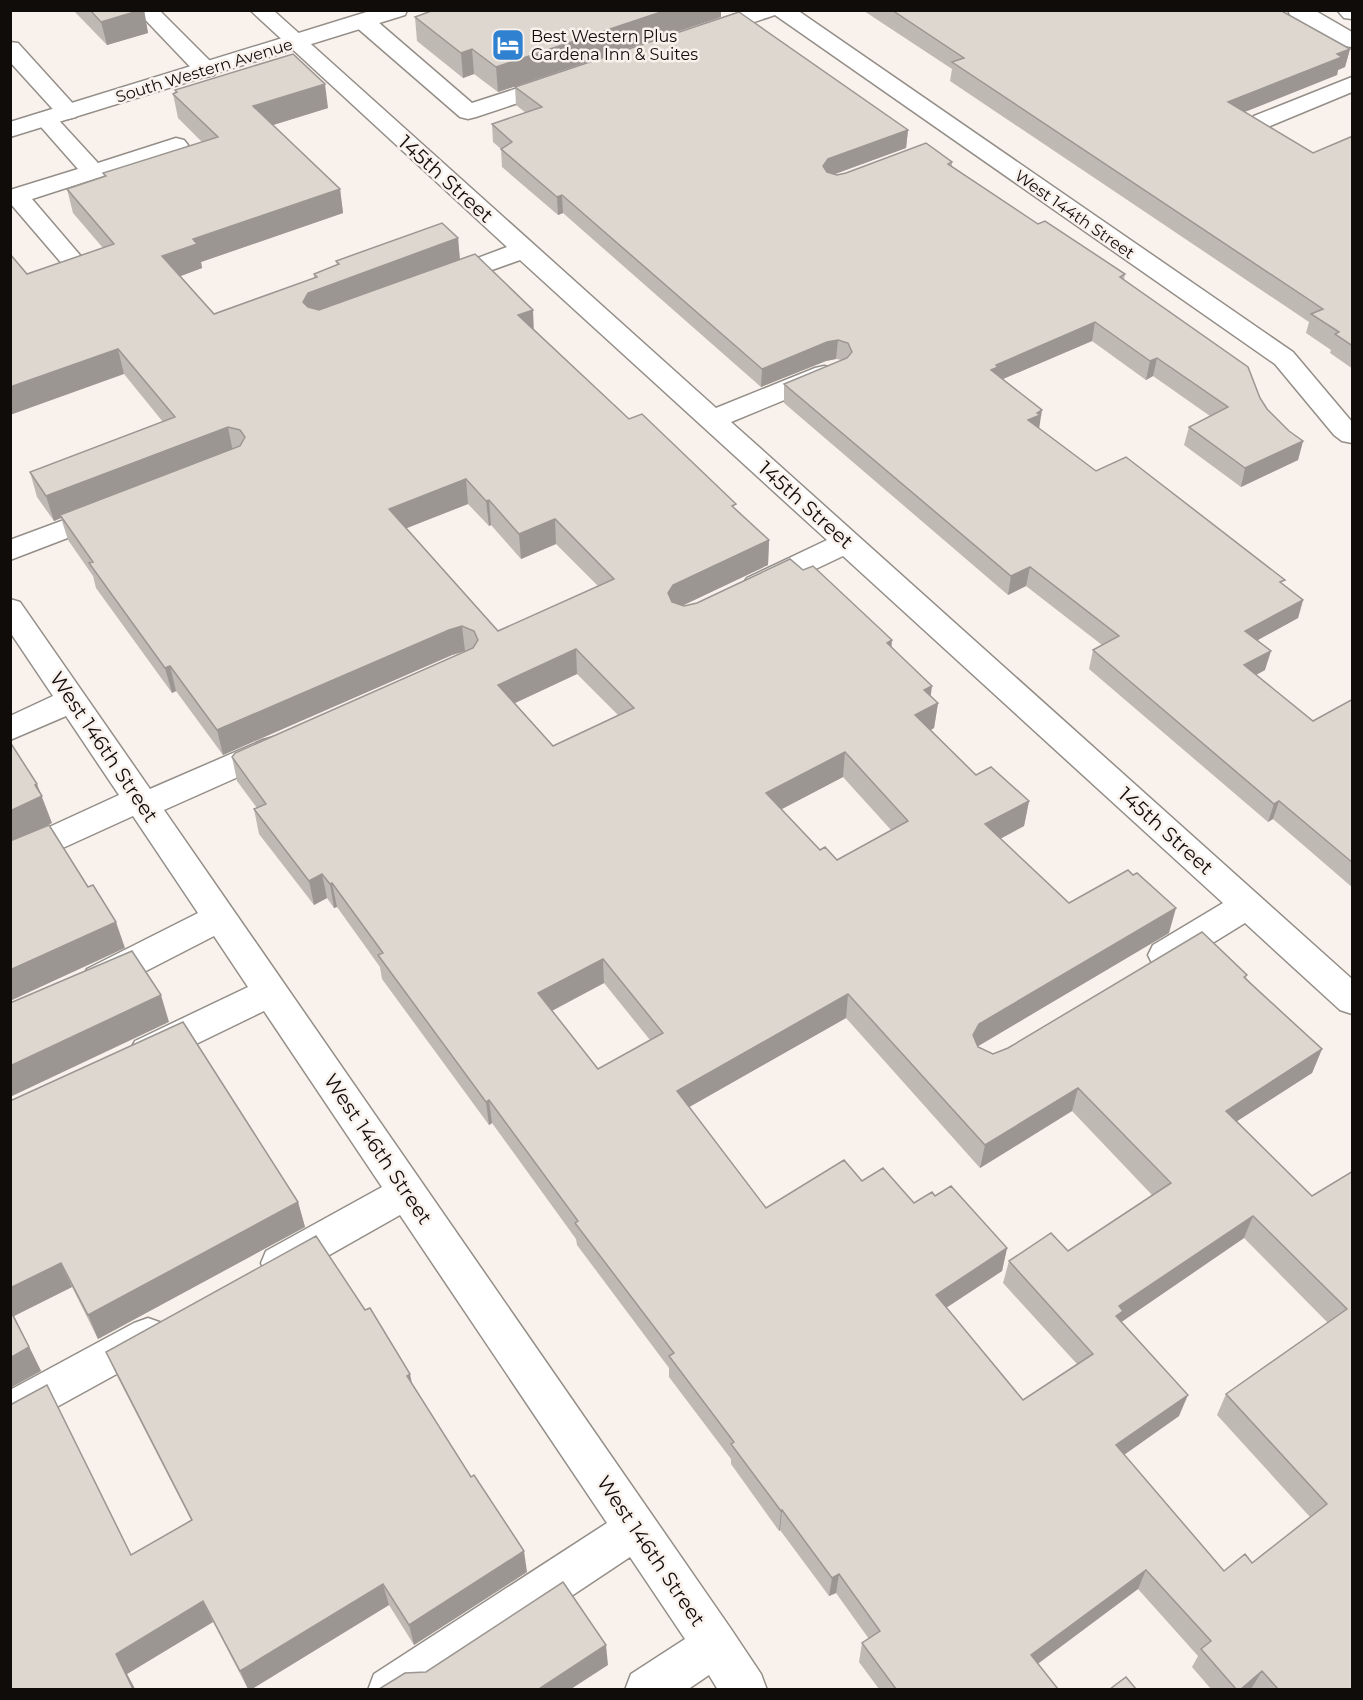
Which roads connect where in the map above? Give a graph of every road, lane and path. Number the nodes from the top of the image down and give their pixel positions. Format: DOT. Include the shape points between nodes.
graph roads {
  1 [pos="146,10"];
  2 [pos="260,10"];
  3 [pos="397,10"];
  4 [pos="1298,10"];
  5 [pos="1347,10"];
  6 [pos="780,11"];
  7 [pos="1353,13"];
  8 [pos="365,17"];
  9 [pos="689,38"];
  10 [pos="1353,41"];
  11 [pos="295,42"];
  12 [pos="10,48"];
  13 [pos="206,70"];
  14 [pos="579,75"];
  15 [pos="1353,84"];
  16 [pos="68,112"];
  17 [pos="45,119"];
  18 [pos="1262,121"];
  19 [pos="10,130"];
  20 [pos="176,145"];
  21 [pos="93,172"];
  22 [pos="523,249"];
  23 [pos="73,261"];
  24 [pos="426,286"];
  25 [pos="836,369"];
  26 [pos="712,420"];
  27 [pos="1353,435"];
  28 [pos="133,503"];
  29 [pos="848,542"];
  30 [pos="10,551"];
  31 [pos="736,595"];
  32 [pos="10,609"];
  33 [pos="23,651"];
  34 [pos="73,700"];
  35 [pos="10,729"];
  36 [pos="305,734"];
  37 [pos="142,802"];
  38 [pos="10,860"];
  39 [pos="1248,905"];
  40 [pos="220,917"];
  41 [pos="1138,971"];
  42 [pos="72,992"];
  43 [pos="271,992"];
  44 [pos="1353,1000"];
  45 [pos="114,1067"];
  46 [pos="407,1192"];
  47 [pos="248,1281"];
  48 [pos="175,1322"];
  49 [pos="10,1412"];
  50 [pos="635,1529"];
  51 [pos="715,1645"];
  52 [pos="390,1689"];
  53 [pos="647,1689"];
  54 [pos="745,1689"];
  1 -- 13 [label="street"];
  2 -- 11 [label="street, 145th Street"];
  3 -- 8 [label="street, South Western Avenue"];
  4 -- 10 [label="street"];
  5 -- 7 [label="street"];
  6 -- 9 [label="street"];
  6 -- 27 [label="street, West 144th Street" via="953,140 1284,358"];
  8 -- 11 [label="street, South Western Avenue"];
  8 -- 14 [label="street" via="468,112"];
  11 -- 13 [label="street, South Western Avenue"];
  11 -- 22 [label="street, 145th Street"];
  12 -- 16 [label="street"];
  13 -- 16 [label="street, South Western Avenue"];
  15 -- 18 [label="street"];
  16 -- 17 [label="street, South Western Avenue"];
  17 -- 19 [label="street, South Western Avenue"];
  17 -- 21 [label="street"];
  20 -- 21 [label="street"];
  21 -- 23 [label="street" via="18,196"];
  22 -- 24 [label="street"];
  22 -- 26 [label="street, 145th Street"];
  25 -- 26 [label="street"];
  26 -- 29 [label="street, 145th Street"];
  28 -- 30 [label="street"];
  29 -- 31 [label="street"];
  29 -- 39 [label="street, 145th Street"];
  32 -- 33 [label="street, West 146th Street"];
  33 -- 34 [label="street, West 146th Street"];
  34 -- 35 [label="street"];
  34 -- 37 [label="street, West 146th Street"];
  36 -- 37 [label="street"];
  37 -- 38 [label="street"];
  37 -- 40 [label="street, West 146th Street"];
  39 -- 41 [label="street"];
  39 -- 44 [label="street, 145th Street"];
  40 -- 42 [label="street"];
  40 -- 43 [label="street, West 146th Street"];
  43 -- 45 [label="street"];
  43 -- 46 [label="street, West 146th Street"];
  46 -- 47 [label="street"];
  46 -- 50 [label="street, West 146th Street"];
  48 -- 49 [label="street"];
  50 -- 51 [label="street, West 146th Street"];
  50 -- 52 [label="street"];
  51 -- 53 [label="street"];
  51 -- 54 [label="street, West 146th Street"];
}
